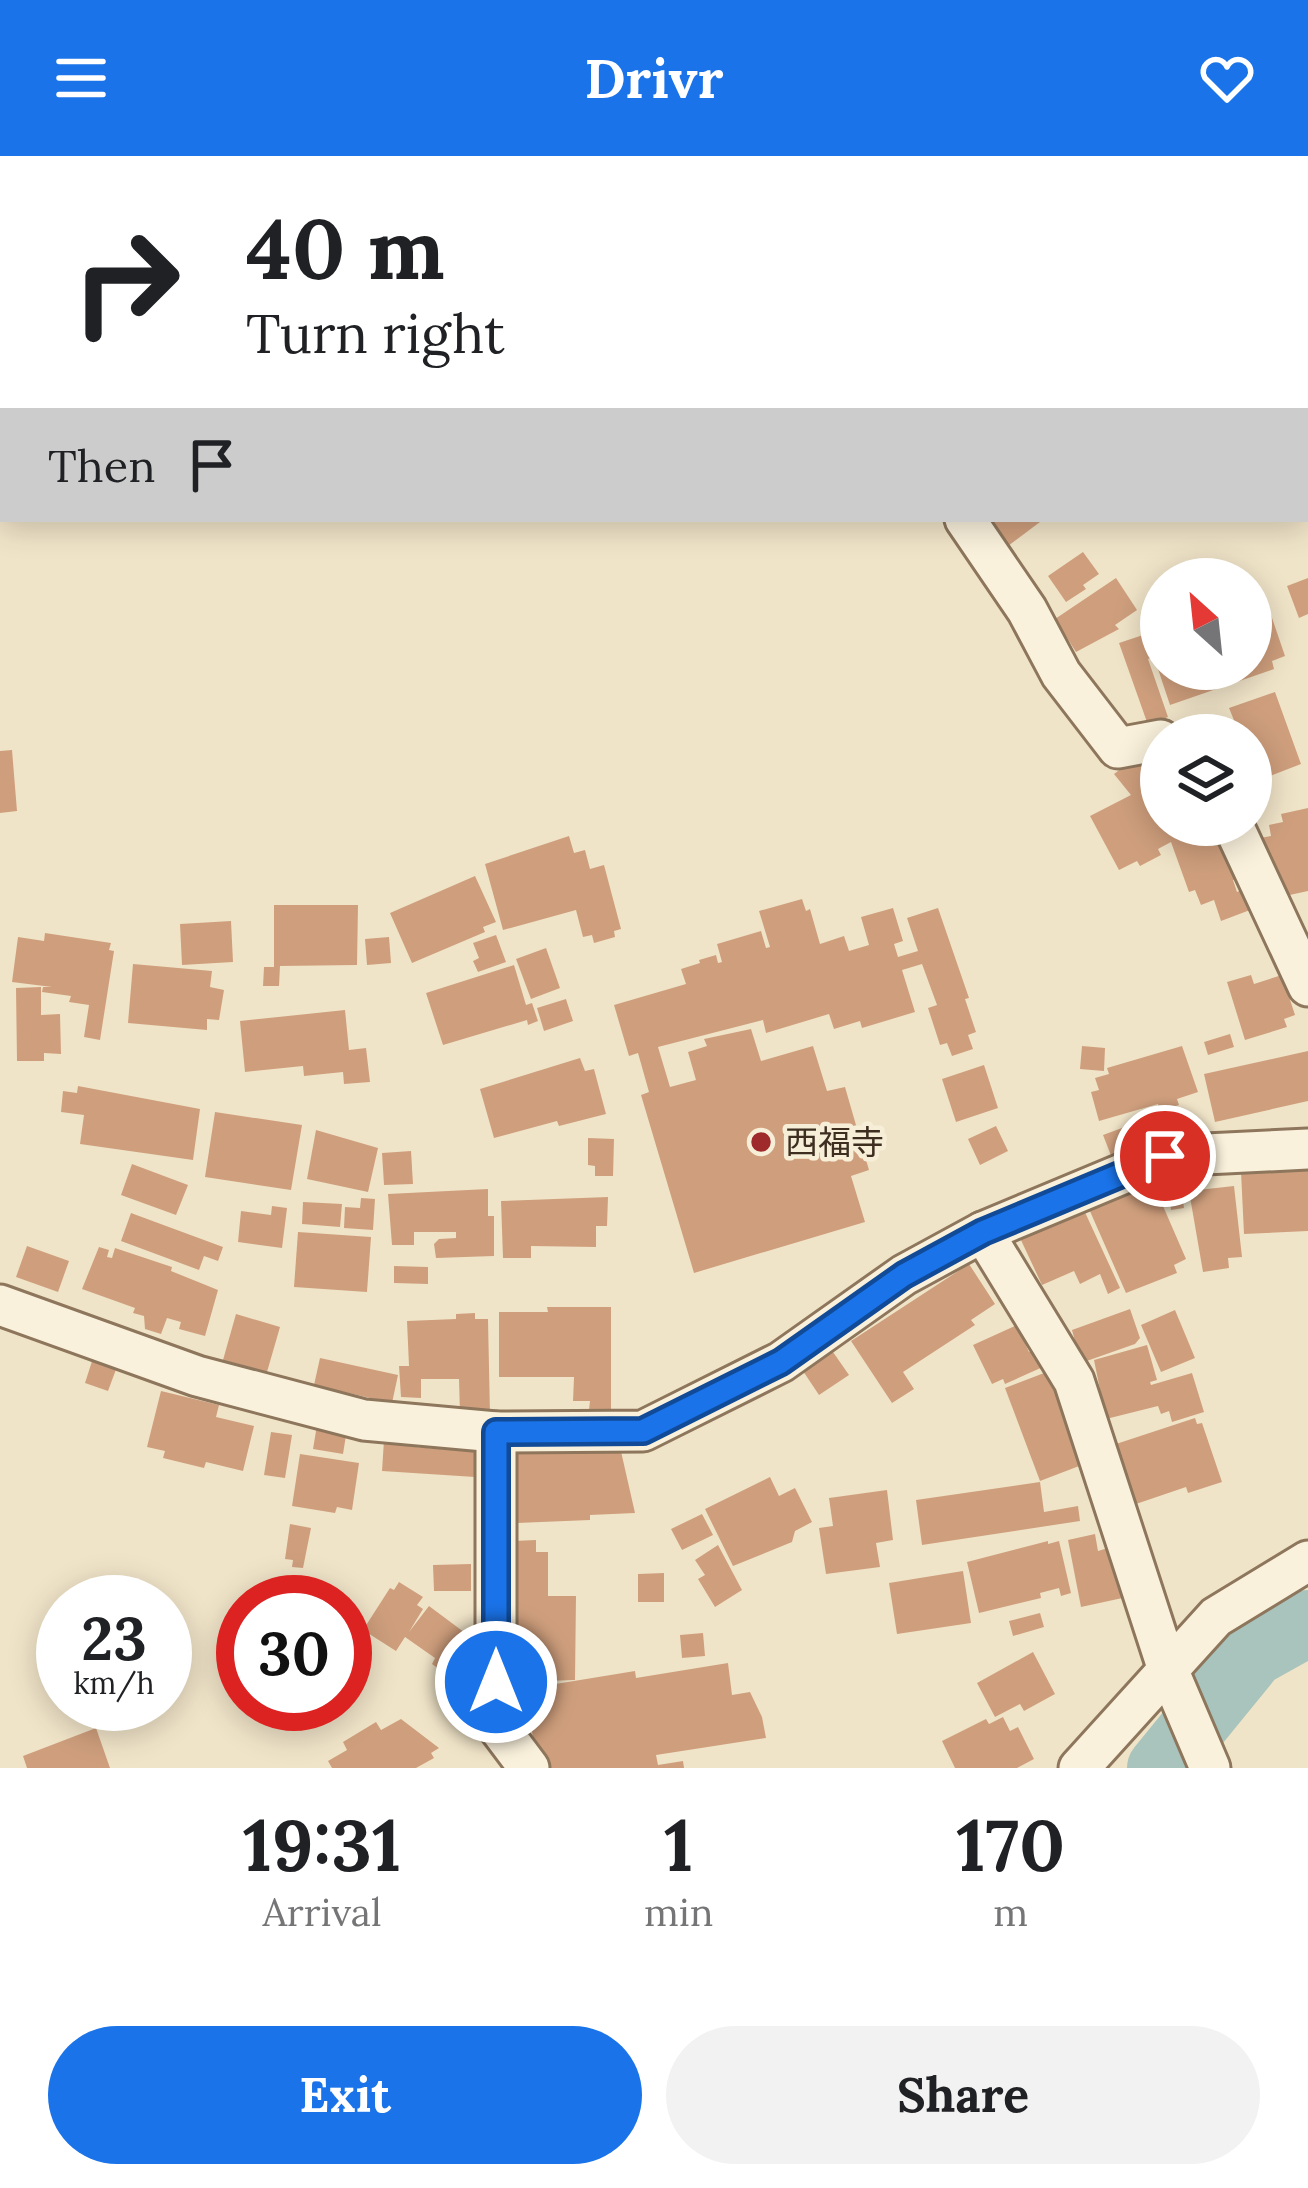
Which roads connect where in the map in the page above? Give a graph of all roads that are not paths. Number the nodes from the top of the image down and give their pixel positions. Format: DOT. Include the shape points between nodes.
graph roads {
  1 [pos="966,522"];
  2 [pos="1140,744"];
  3 [pos="1243,846"];
  4 [pos="1308,986"];
  5 [pos="1308,1149"];
  6 [pos="983,1232"];
  7 [pos="0,1305"];
  8 [pos="496,1432"];
  9 [pos="1308,1561"];
  10 [pos="1171,1676"];
  11 [pos="529,1768"];
  12 [pos="1078,1768"];
  13 [pos="1210,1768"];
  1 -- 2 [label="street" via="1061,674 1118,748"];
  3 -- 4 [label="street"];
  5 -- 6 [label="street" via="1165,1156"];
  6 -- 8 [label="street" via="904,1275 781,1362 643,1431"];
  6 -- 10 [label="street" via="1074,1381"];
  7 -- 8 [label="street" via="197,1376 364,1420"];
  8 -- 11 [label="street" via="496,1724"];
  9 -- 10 [label="street" via="1216,1618"];
  10 -- 12 [label="street"];
  10 -- 13 [label="street"];
}
